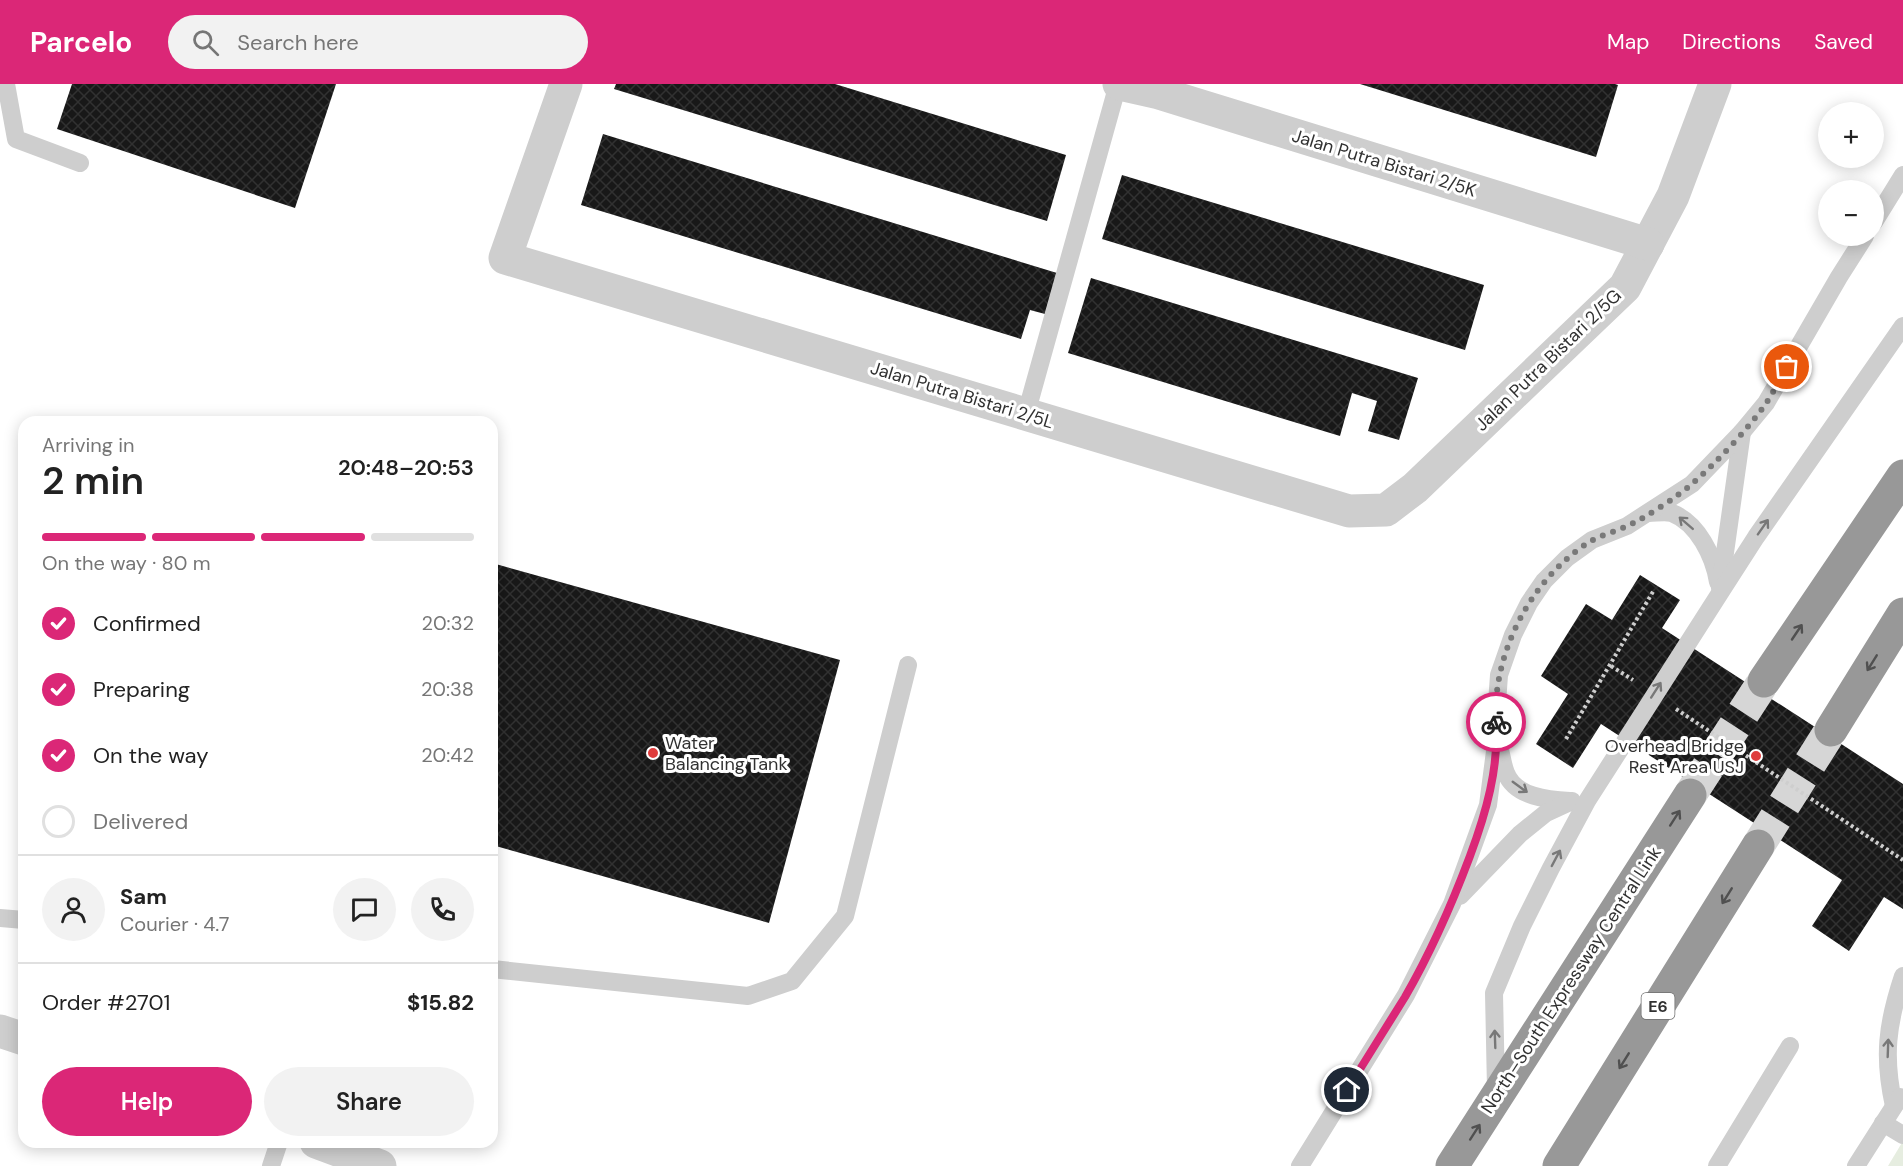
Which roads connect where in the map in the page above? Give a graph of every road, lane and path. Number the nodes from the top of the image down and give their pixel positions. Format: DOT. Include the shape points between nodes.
graph roads {
  1 [pos="6,84"];
  2 [pos="566,84"];
  3 [pos="1118,84"];
  4 [pos="1715,84"];
  5 [pos="1160,88"];
  6 [pos="80,163"];
  7 [pos="1903,175"];
  8 [pos="1884,206"];
  9 [pos="1648,244"];
  10 [pos="1859,246"];
  11 [pos="1903,326"];
  12 [pos="1026,414"];
  13 [pos="1742,432"];
  14 [pos="1903,476"];
  15 [pos="1415,488"];
  16 [pos="1648,513"];
  17 [pos="1654,590"];
  18 [pos="1720,593"];
  19 [pos="1903,614"];
  20 [pos="908,665"];
  21 [pos="1611,666"];
  22 [pos="1764,681"];
  23 [pos="1654,694"];
  24 [pos="1831,730"];
  25 [pos="1497,736"];
  26 [pos="1566,739"];
  27 [pos="1690,795"];
  28 [pos="1580,801"];
  29 [pos="1758,846"];
  30 [pos="1903,860"];
  31 [pos="1452,904"];
  32 [pos="0,918"];
  33 [pos="18,920"];
  34 [pos="498,970"];
  35 [pos="1903,976"];
  36 [pos="0,1032"];
  37 [pos="18,1037"];
  38 [pos="1790,1046"];
  39 [pos="1497,1097"];
  40 [pos="1899,1099"];
  41 [pos="1883,1123"];
  42 [pos="1903,1135"];
  43 [pos="277,1148"];
  44 [pos="332,1148"];
  45 [pos="271,1166"];
  46 [pos="380,1166"];
  47 [pos="1300,1166"];
  48 [pos="1452,1166"];
  49 [pos="1559,1166"];
  50 [pos="1717,1166"];
  51 [pos="1856,1166"];
  1 -- 6 [label="lane" via="16,139"];
  2 -- 12 [label="street, Jalan Putra Bistari 2/5L" via="505,258"];
  3 -- 5 [label="street, Jalan Putra Bistari 2/5K"];
  3 -- 12 [label="lane"];
  4 -- 9 [label="street, Jalan Putra Bistari 2/5G" via="1673,196"];
  5 -- 9 [label="street, Jalan Putra Bistari 2/5K"];
  7 -- 8 [label="lane"];
  9 -- 15 [label="street, Jalan Putra Bistari 2/5G" via="1625,287"];
  10 -- 13 [label="lane" via="1766,403"];
  18 -- 11 [label="lane, one-way"];
  12 -- 15 [label="street, Jalan Putra Bistari 2/5L" via="1349,511 1386,510"];
  13 -- 16 [label="lane" via="1692,484"];
  13 -- 18 [label="lane"];
  22 -- 14 [label="highway, one-way"];
  18 -- 16 [label="lane, one-way" via="1716,569 1698,534 1670,512"];
  16 -- 25 [label="lane" via="1592,540 1567,558 1529,603 1499,675"];
  17 -- 21 [label="path"];
  23 -- 18 [label="lane, one-way"];
  19 -- 24 [label="highway, one-way"];
  20 -- 34 [label="lane" via="845,916 792,981 748,996"];
  21 -- 23 [label="path"];
  21 -- 26 [label="path"];
  23 -- 28 [label="lane"];
  23 -- 30 [label="path"];
  25 -- 28 [label="lane, one-way" via="1506,776 1519,789 1537,797"];
  25 -- 31 [label="lane" via="1488,805"];
  39 -- 27 [label="highway, North–South Expressway Central Link, one-way"];
  28 -- 31 [label="lane" via="1546,813"];
  39 -- 28 [label="lane, one-way" via="1494,993"];
  29 -- 49 [label="highway, E6, one-way"];
  31 -- 47 [label="lane" via="1406,995"];
  32 -- 33 [label="lane"];
  40 -- 35 [label="lane, one-way" via="1888,1078 1887,1044"];
  36 -- 37 [label="street"];
  38 -- 50 [label="lane"];
  48 -- 39 [label="highway, North–South Expressway Central Link, one-way"];
  40 -- 41 [label="lane"];
  41 -- 42 [label="lane"];
  41 -- 51 [label="lane"];
  43 -- 45 [label="lane"];
  44 -- 46 [label="street"];
}
